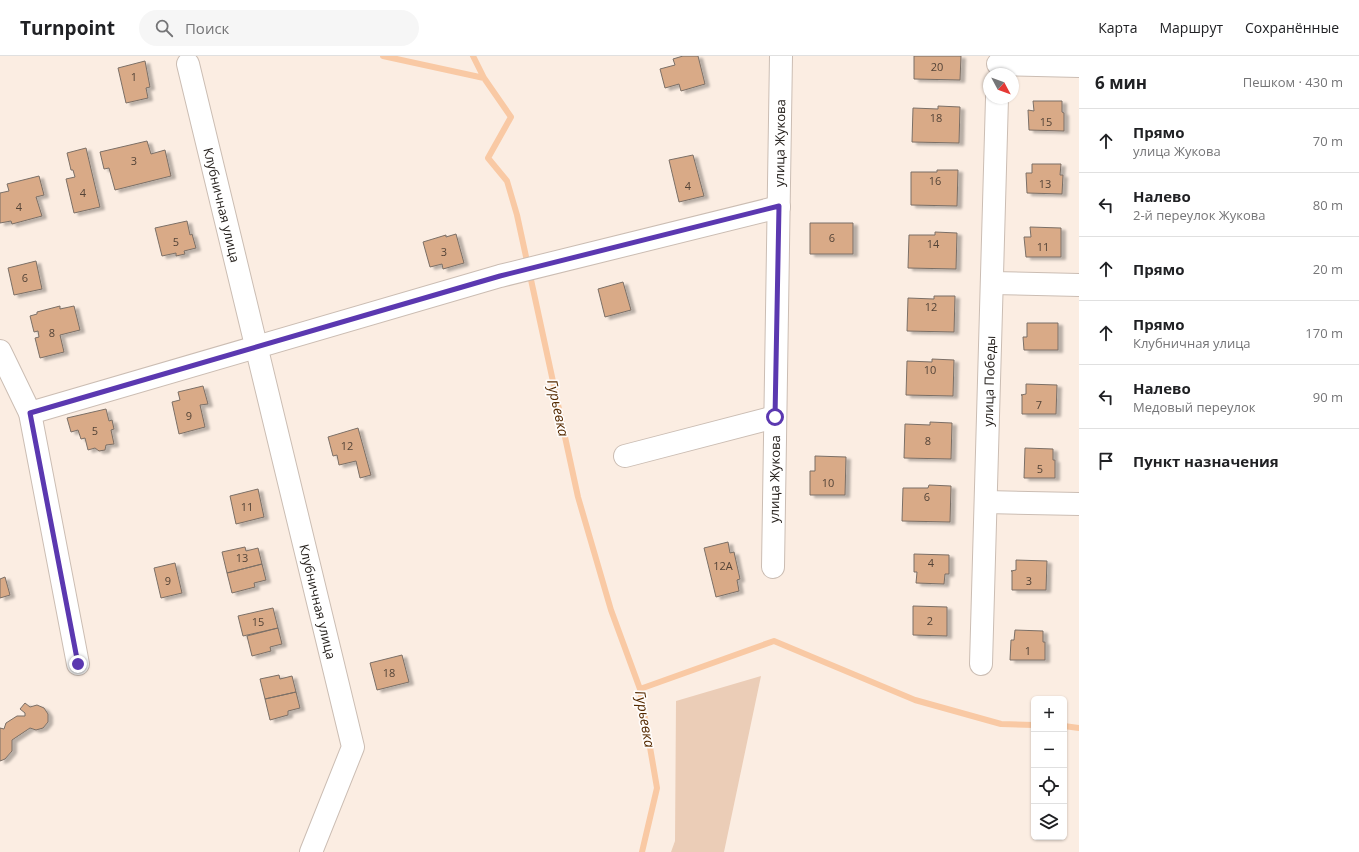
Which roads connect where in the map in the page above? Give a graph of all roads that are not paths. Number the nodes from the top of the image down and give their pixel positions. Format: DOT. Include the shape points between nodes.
graph roads {
  1 [pos="782,56"];
  2 [pos="188,64"];
  3 [pos="998,65"];
  4 [pos="1079,66"];
  5 [pos="997,104"];
  6 [pos="779,206"];
  7 [pos="992,283"];
  8 [pos="1079,285"];
  9 [pos="0,351"];
  10 [pos="30,413"];
  11 [pos="775,417"];
  12 [pos="625,456"];
  13 [pos="986,502"];
  14 [pos="1079,504"];
  15 [pos="773,567"];
  16 [pos="78,664"];
  17 [pos="981,664"];
  18 [pos="311,852"];
  1 -- 6 [label="street, улица Жукова"];
  2 -- 18 [label="street, Клубничная улица" via="353,747"];
  3 -- 4 [label="street"];
  5 -- 7 [label="street, улица Победы"];
  6 -- 10 [label="street" via="500,276"];
  6 -- 11 [label="street, улица Жукова"];
  7 -- 8 [label="street"];
  7 -- 13 [label="street, улица Победы"];
  9 -- 10 [label="street"];
  10 -- 16 [label="street"];
  11 -- 12 [label="street"];
  11 -- 15 [label="street, улица Жукова"];
  13 -- 14 [label="street"];
  13 -- 17 [label="street, улица Победы"];
}
